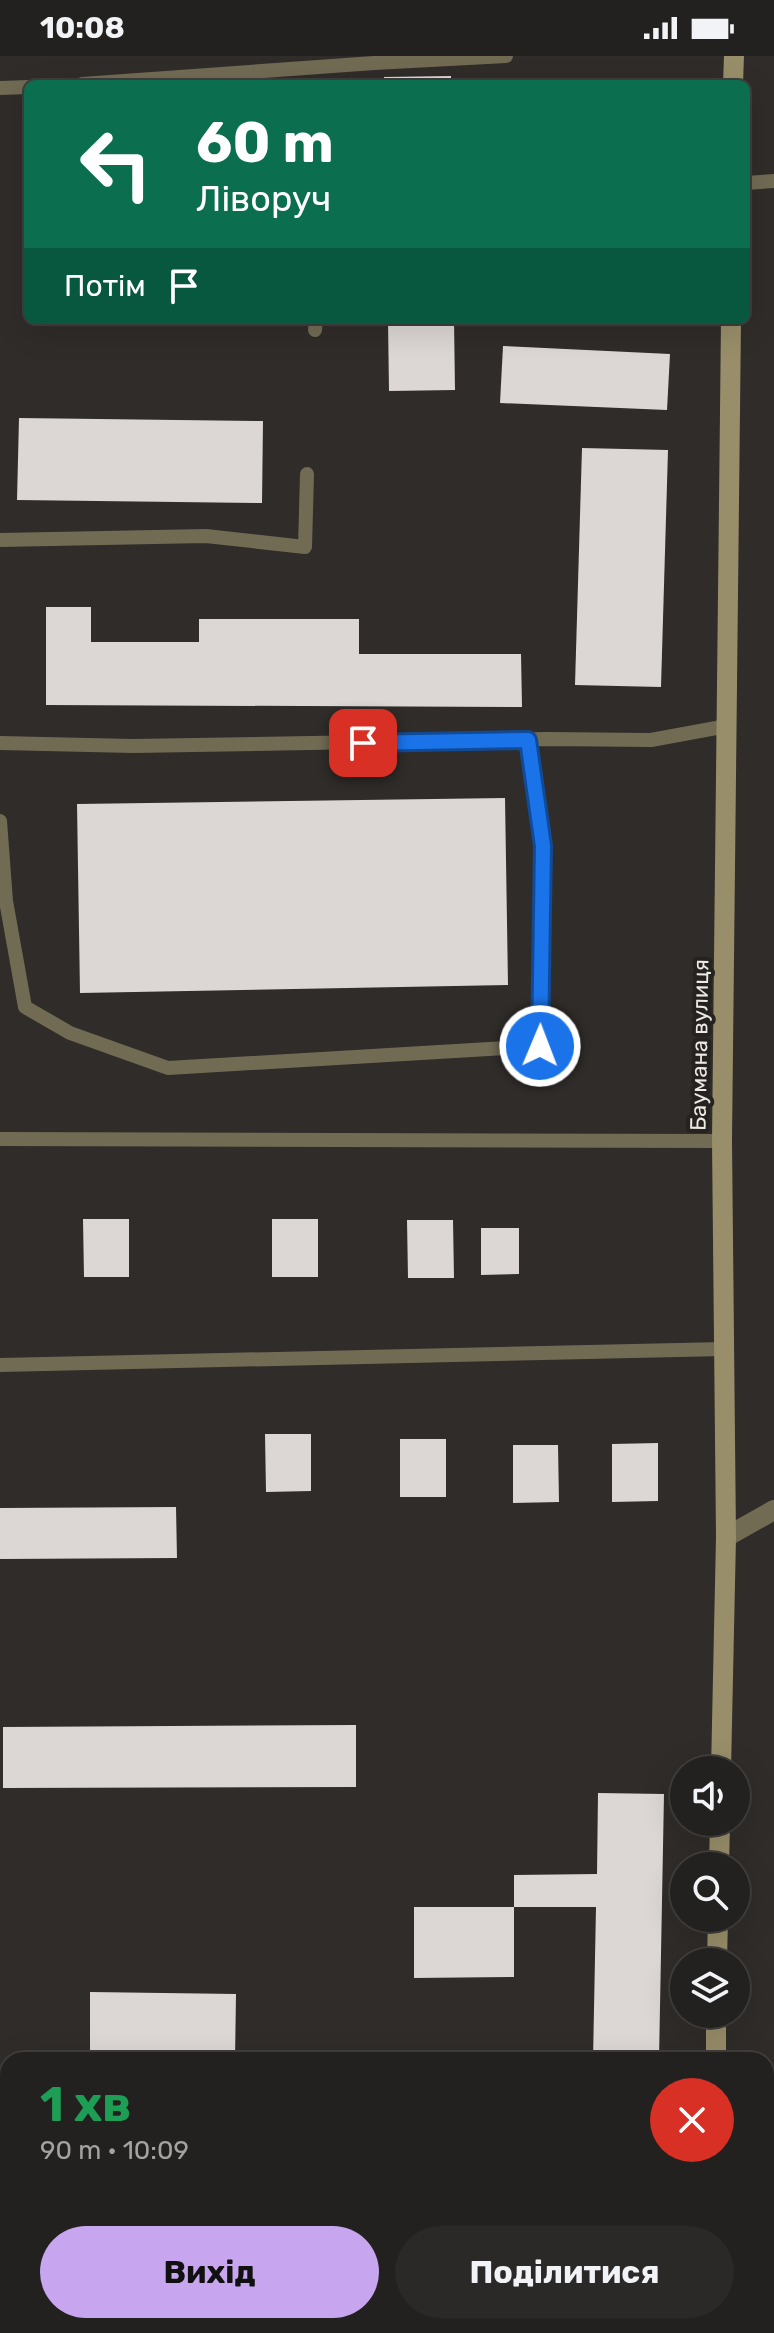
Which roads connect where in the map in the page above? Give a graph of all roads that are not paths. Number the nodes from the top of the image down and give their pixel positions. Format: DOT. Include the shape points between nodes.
graph roads {
  1 [pos="506,56"];
  2 [pos="734,56"];
  3 [pos="174,80"];
  4 [pos="733,80"];
  5 [pos="24,87"];
  6 [pos="0,88"];
  7 [pos="774,181"];
  8 [pos="750,183"];
  9 [pos="731,324"];
  10 [pos="307,474"];
  11 [pos="0,540"];
  12 [pos="727,726"];
  13 [pos="528,740"];
  14 [pos="0,743"];
  15 [pos="0,821"];
  16 [pos="0,1139"];
  17 [pos="722,1141"];
  18 [pos="724,1349"];
  19 [pos="0,1365"];
  20 [pos="774,1510"];
  21 [pos="726,1537"];
  22 [pos="721,1756"];
  23 [pos="716,2028"];
  24 [pos="716,2052"];
  1 -- 3 [label="lane"];
  2 -- 4 [label="main road"];
  5 -- 6 [label="lane"];
  7 -- 8 [label="lane"];
  9 -- 12 [label="main road, Баумана вулиця"];
  10 -- 11 [label="lane" via="305,547 206,536"];
  12 -- 13 [label="lane" via="651,740"];
  12 -- 17 [label="main road, Баумана вулиця"];
  13 -- 14 [label="lane"];
  13 -- 15 [label="lane" via="543,846 540,1046 168,1068 70,1033 25,1007 6,901"];
  16 -- 17 [label="lane"];
  17 -- 18 [label="main road, Баумана вулиця"];
  18 -- 19 [label="lane"];
  18 -- 21 [label="main road, Баумана вулиця"];
  20 -- 21 [label="street"];
  21 -- 22 [label="main road, Баумана вулиця"];
  23 -- 24 [label="main road"];
}
